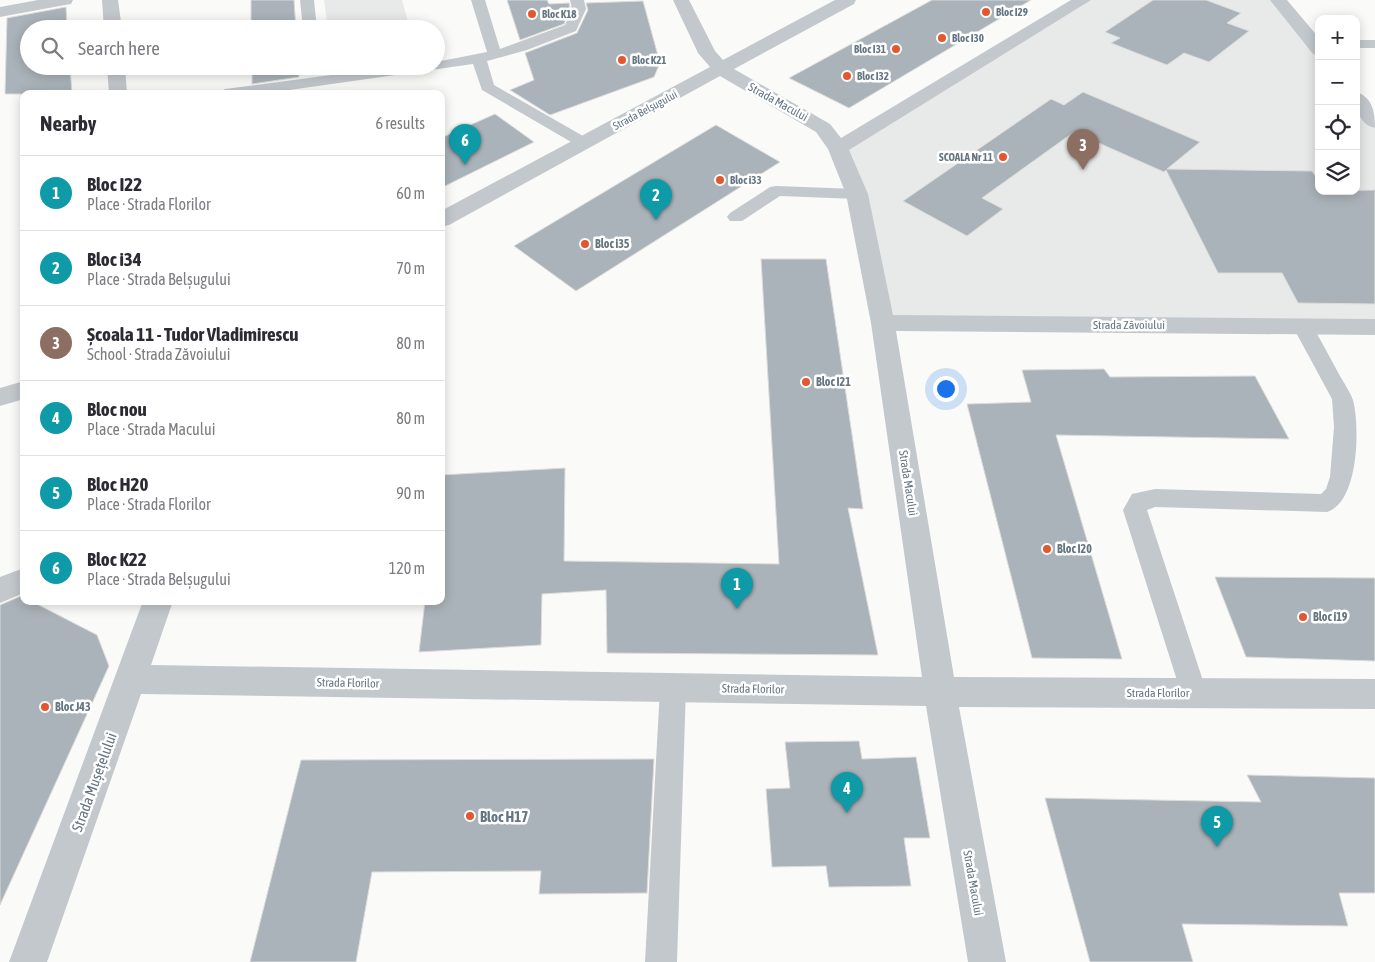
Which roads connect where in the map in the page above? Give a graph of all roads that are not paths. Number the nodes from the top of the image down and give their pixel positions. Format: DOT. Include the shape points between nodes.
graph roads {
  1 [pos="65,0"];
  2 [pos="110,0"];
  3 [pos="308,0"];
  4 [pos="478,0"];
  5 [pos="577,0"];
  6 [pos="681,0"];
  7 [pos="848,0"];
  8 [pos="1083,0"];
  9 [pos="1278,0"];
  10 [pos="0,12"];
  11 [pos="111,20"];
  12 [pos="309,20"];
  13 [pos="1315,44"];
  14 [pos="1360,44"];
  15 [pos="1375,44"];
  16 [pos="495,55"];
  17 [pos="479,60"];
  18 [pos="445,65"];
  19 [pos="721,69"];
  20 [pos="117,75"];
  21 [pos="315,75"];
  22 [pos="372,75"];
  23 [pos="316,83"];
  24 [pos="118,90"];
  25 [pos="258,90"];
  26 [pos="1360,103"];
  27 [pos="1375,122"];
  28 [pos="584,143"];
  29 [pos="838,148"];
  30 [pos="857,194"];
  31 [pos="736,217"];
  32 [pos="445,218"];
  33 [pos="883,323"];
  34 [pos="1303,327"];
  35 [pos="1375,327"];
  36 [pos="20,391"];
  37 [pos="0,397"];
  38 [pos="20,582"];
  39 [pos="0,590"];
  40 [pos="157,605"];
  41 [pos="131,679"];
  42 [pos="673,688"];
  43 [pos="940,692"];
  44 [pos="1194,693"];
  45 [pos="1375,694"];
  46 [pos="28,962"];
  47 [pos="661,962"];
  48 [pos="987,962"];
  1 -- 10 [label="street"];
  2 -- 11 [label="street"];
  3 -- 12 [label="lane"];
  4 -- 16 [label="lane"];
  5 -- 16 [label="lane" via="579,9 571,28"];
  6 -- 19 [label="street" via="707,53"];
  7 -- 19 [label="street, Strada Belșugului"];
  8 -- 29 [label="street"];
  9 -- 13 [label="street"];
  14 -- 15 [label="lane"];
  16 -- 17 [label="lane"];
  17 -- 18 [label="lane"];
  17 -- 28 [label="lane" via="487,87"];
  19 -- 28 [label="street, Strada Belșugului"];
  19 -- 29 [label="street, Strada Macului" via="823,128"];
  20 -- 24 [label="street"];
  21 -- 23 [label="lane"];
  22 -- 23 [label="lane"];
  23 -- 25 [label="lane"];
  26 -- 27 [label="street"];
  28 -- 32 [label="street, Strada Belșugului"];
  29 -- 30 [label="street, Strada Macului"];
  30 -- 31 [label="lane" via="776,191"];
  30 -- 33 [label="street, Strada Macului"];
  33 -- 34 [label="street, Strada Zăvoiului"];
  33 -- 43 [label="street, Strada Macului"];
  34 -- 35 [label="street, Strada Zăvoiului"];
  34 -- 44 [label="lane" via="1342,399 1345,427 1341,477 1336,493 1328,503 1155,498 1140,500 1135,510"];
  36 -- 37 [label="street"];
  38 -- 39 [label="street"];
  40 -- 41 [label="street, Strada Mușețelului"];
  41 -- 42 [label="street, Strada Florilor"];
  41 -- 46 [label="street, Strada Mușețelului"];
  42 -- 43 [label="street, Strada Florilor"];
  42 -- 47 [label="lane"];
  43 -- 44 [label="street, Strada Florilor"];
  43 -- 48 [label="street, Strada Macului"];
  44 -- 45 [label="street, Strada Florilor"];
}
